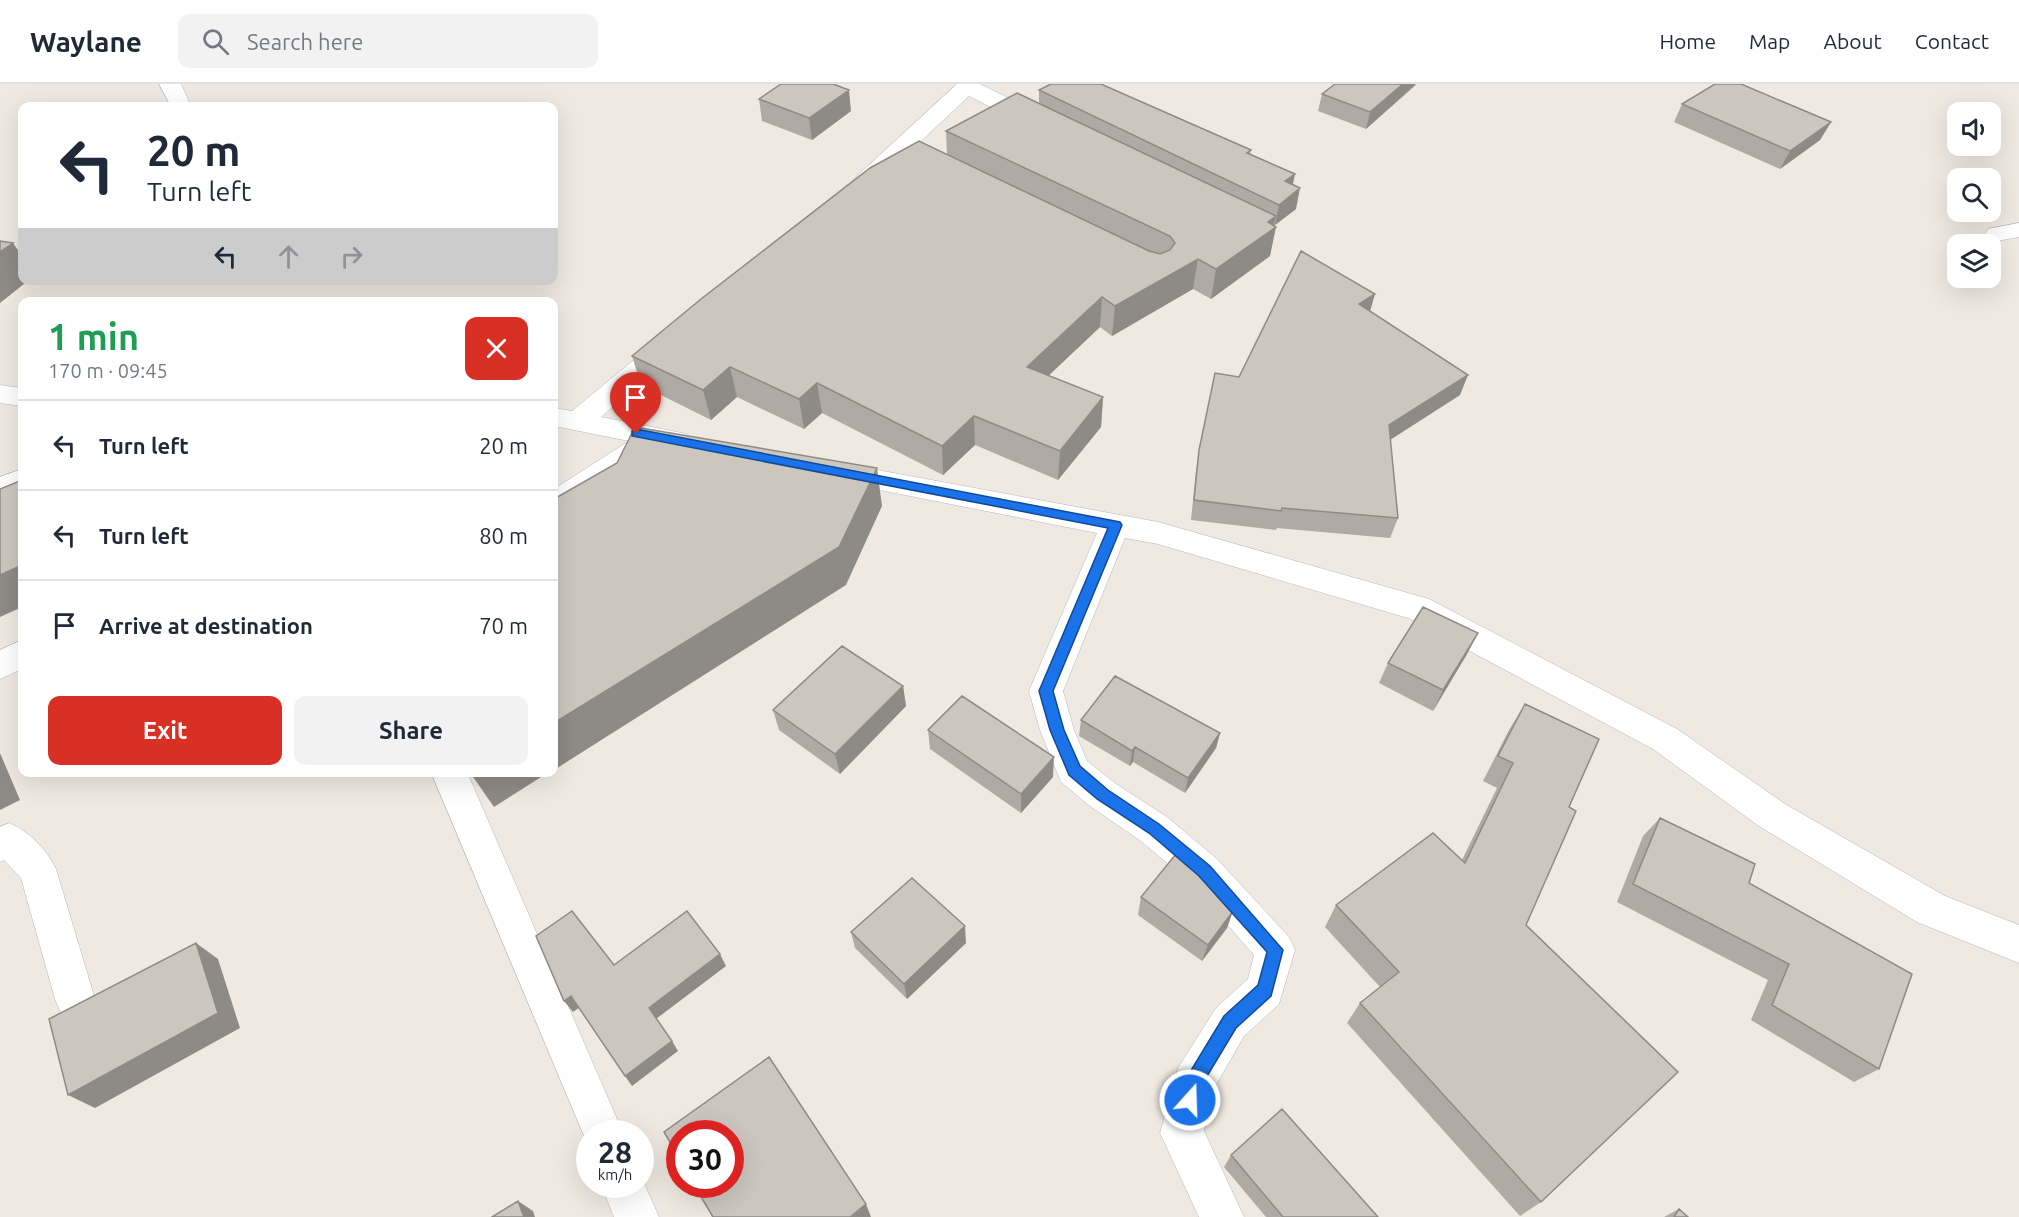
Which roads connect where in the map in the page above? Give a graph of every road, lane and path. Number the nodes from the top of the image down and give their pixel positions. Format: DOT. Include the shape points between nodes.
graph roads {
  1 [pos="171,84"];
  2 [pos="969,86"];
  3 [pos="179,102"];
  4 [pos="1064,134"];
  5 [pos="847,196"];
  6 [pos="686,331"];
  7 [pos="0,394"];
  8 [pos="18,396"];
  9 [pos="565,420"];
  10 [pos="656,437"];
  11 [pos="702,446"];
  12 [pos="806,466"];
  13 [pos="18,481"];
  14 [pos="0,490"];
  15 [pos="558,499"];
  16 [pos="1115,525"];
  17 [pos="18,656"];
  18 [pos="0,666"];
  19 [pos="451,777"];
  20 [pos="0,845"];
  21 [pos="2019,945"];
  22 [pos="75,999"];
  23 [pos="596,1120"];
  24 [pos="629,1198"];
  25 [pos="637,1217"];
  26 [pos="1222,1217"];
  1 -- 3 [label="street"];
  2 -- 4 [label="street"];
  2 -- 5 [label="street" via="912,154"];
  6 -- 9 [label="street"];
  7 -- 8 [label="street"];
  9 -- 10 [label="street"];
  10 -- 11 [label="street"];
  10 -- 15 [label="street"];
  12 -- 16 [label="street"];
  13 -- 14 [label="street"];
  16 -- 21 [label="street" via="1158,533 1418,608 1665,739 1772,815 1931,909"];
  16 -- 26 [label="street" via="1046,691 1074,771 1204,871 1275,950 1265,990 1230,1022 1193,1083 1182,1133"];
  17 -- 18 [label="street"];
  19 -- 23 [label="street"];
  20 -- 22 [label="street" via="9,840 37,869"];
  24 -- 25 [label="street"];
}
